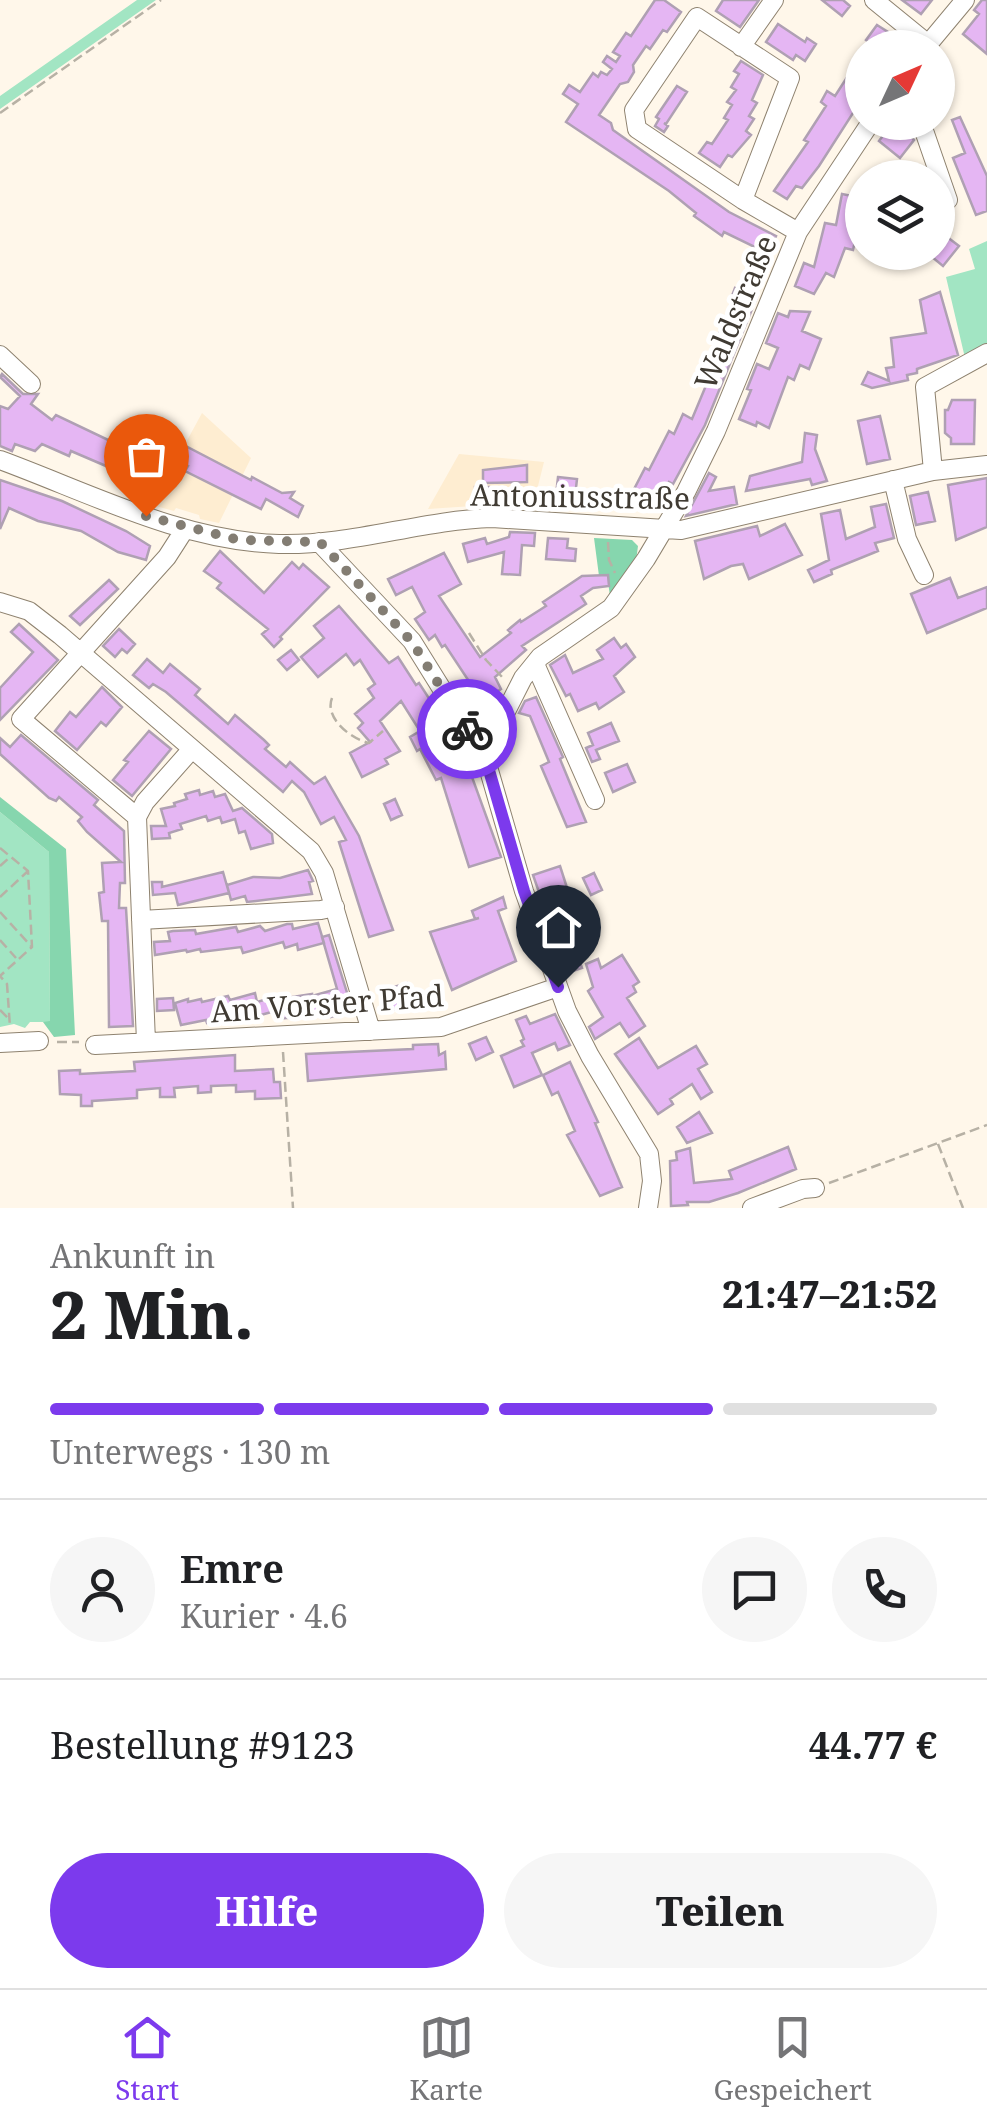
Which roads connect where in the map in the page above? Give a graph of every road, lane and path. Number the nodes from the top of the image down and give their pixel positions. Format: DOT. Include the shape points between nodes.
graph roads {
  1 [pos="161,0"];
  2 [pos="774,0"];
  3 [pos="874,0"];
  4 [pos="964,0"];
  5 [pos="908,30"];
  6 [pos="939,30"];
  7 [pos="742,46"];
  8 [pos="0,114"];
  9 [pos="858,140"];
  10 [pos="742,200"];
  11 [pos="798,232"];
  12 [pos="987,353"];
  13 [pos="0,355"];
  14 [pos="31,384"];
  15 [pos="0,460"];
  16 [pos="987,466"];
  17 [pos="934,471"];
  18 [pos="893,480"];
  19 [pos="564,496"];
  20 [pos="544,504"];
  21 [pos="608,526"];
  22 [pos="185,529"];
  23 [pos="664,530"];
  24 [pos="320,542"];
  25 [pos="924,575"];
  26 [pos="627,588"];
  27 [pos="0,602"];
  28 [pos="469,632"];
  29 [pos="80,652"];
  30 [pos="534,664"];
  31 [pos="516,691"];
  32 [pos="332,698"];
  33 [pos="382,732"];
  34 [pos="192,750"];
  35 [pos="486,760"];
  36 [pos="595,800"];
  37 [pos="137,817"];
  38 [pos="0,848"];
  39 [pos="10,857"];
  40 [pos="0,866"];
  41 [pos="28,872"];
  42 [pos="0,897"];
  43 [pos="335,907"];
  44 [pos="0,912"];
  45 [pos="140,920"];
  46 [pos="0,940"];
  47 [pos="32,947"];
  48 [pos="18,960"];
  49 [pos="558,987"];
  50 [pos="0,1010"];
  51 [pos="10,1020"];
  52 [pos="0,1021"];
  53 [pos="371,1031"];
  54 [pos="282,1035"];
  55 [pos="39,1041"];
  56 [pos="146,1042"];
  57 [pos="5,1043"];
  58 [pos="95,1045"];
  59 [pos="987,1125"];
  60 [pos="938,1143"];
  61 [pos="815,1188"];
  62 [pos="293,1208"];
  63 [pos="648,1208"];
  64 [pos="752,1208"];
  65 [pos="963,1208"];
  1 -- 8 [label="path"];
  2 -- 7 [label="street"];
  3 -- 5 [label="street"];
  4 -- 6 [label="street"];
  7 -- 10 [label="street" via="790,78"];
  7 -- 10 [label="street" via="697,17 634,110 637,128"];
  9 -- 11 [label="street, Waldstraße"];
  10 -- 11 [label="street"];
  11 -- 23 [label="street, Waldstraße" via="716,431"];
  12 -- 17 [label="street" via="925,388"];
  13 -- 14 [label="street"];
  15 -- 22 [label="street, Antoniusstraße"];
  16 -- 17 [label="street, Antoniusstraße"];
  17 -- 18 [label="street, Antoniusstraße"];
  18 -- 23 [label="street, Antoniusstraße" via="733,521"];
  18 -- 25 [label="street"];
  19 -- 20 [label="path"];
  21 -- 23 [label="street, Antoniusstraße"];
  21 -- 24 [label="street, Antoniusstraße" via="478,518"];
  21 -- 26 [label="path" via="609,560"];
  22 -- 24 [label="street, Antoniusstraße" via="239,540"];
  22 -- 29 [label="street"];
  23 -- 26 [label="street, Waldstraße"];
  24 -- 35 [label="street" via="412,642"];
  26 -- 30 [label="street, Waldstraße" via="612,608"];
  27 -- 29 [label="street" via="29,611"];
  28 -- 31 [label="path"];
  29 -- 34 [label="street"];
  29 -- 37 [label="street" via="21,719"];
  30 -- 31 [label="street"];
  30 -- 36 [label="street"];
  31 -- 35 [label="street"];
  32 -- 33 [label="path" via="331,714 361,742"];
  34 -- 37 [label="street"];
  34 -- 43 [label="street" via="311,851"];
  35 -- 49 [label="street"];
  37 -- 45 [label="street"];
  38 -- 39 [label="path"];
  39 -- 40 [label="path"];
  39 -- 41 [label="path"];
  41 -- 42 [label="path"];
  41 -- 47 [label="path"];
  43 -- 45 [label="street"];
  43 -- 53 [label="street"];
  44 -- 47 [label="path"];
  45 -- 56 [label="street"];
  46 -- 48 [label="path"];
  47 -- 48 [label="path"];
  48 -- 51 [label="path" via="0,976 7,984"];
  49 -- 53 [label="street, Am Vorster Pfad" via="441,1027"];
  49 -- 63 [label="street" via="649,1154"];
  50 -- 51 [label="path"];
  51 -- 52 [label="path"];
  51 -- 57 [label="path"];
  53 -- 54 [label="street, Am Vorster Pfad"];
  54 -- 56 [label="street, Am Vorster Pfad"];
  54 -- 62 [label="path"];
  55 -- 57 [label="street"];
  55 -- 58 [label="path"];
  56 -- 58 [label="street, Am Vorster Pfad"];
  59 -- 60 [label="path"];
  60 -- 61 [label="path"];
  60 -- 65 [label="path"];
  61 -- 64 [label="street"];
}
